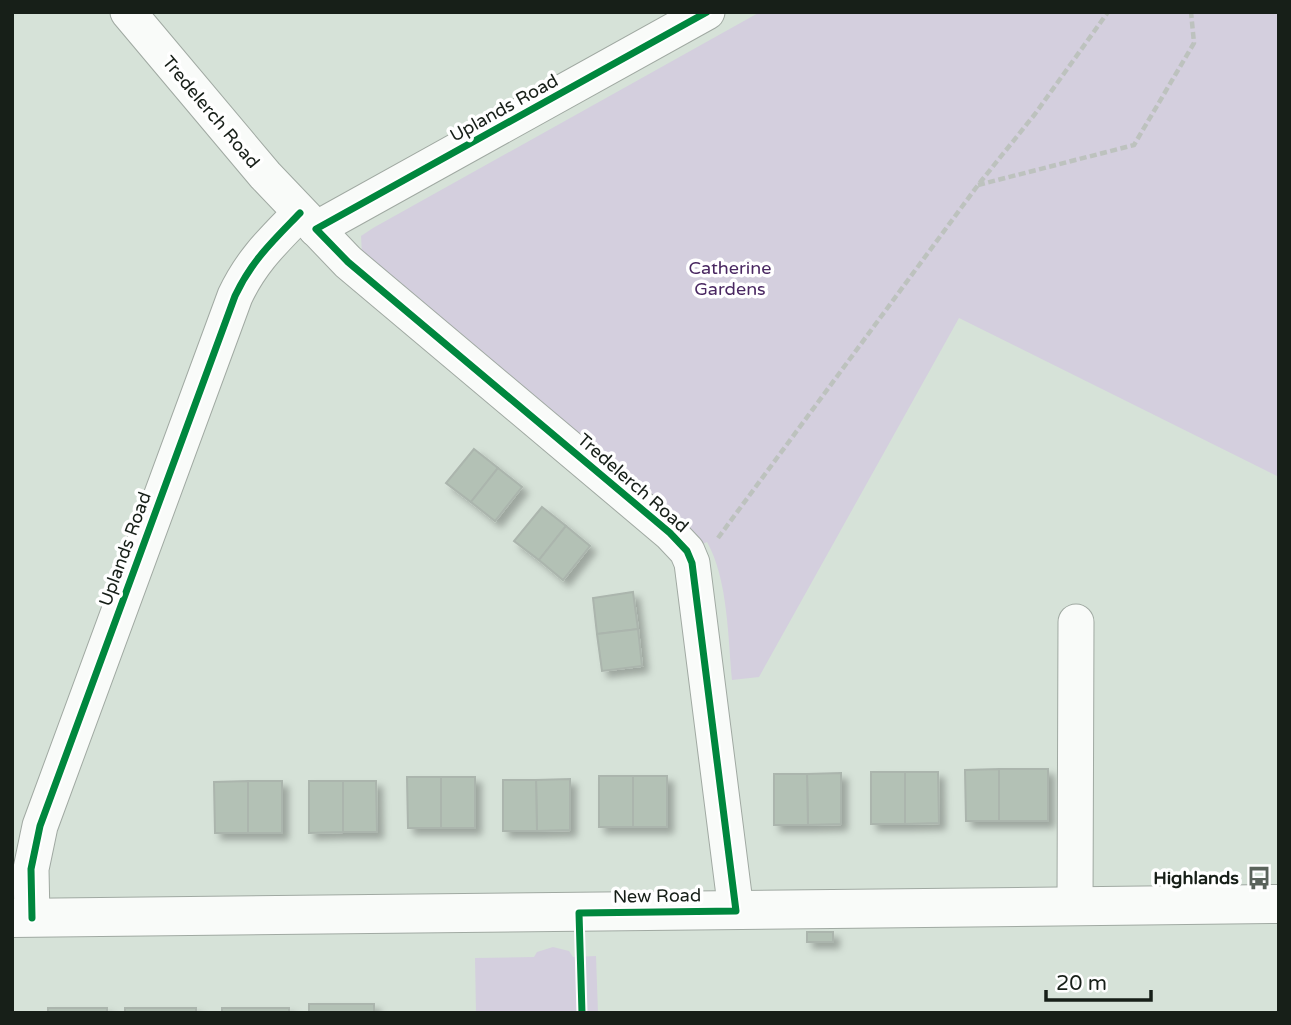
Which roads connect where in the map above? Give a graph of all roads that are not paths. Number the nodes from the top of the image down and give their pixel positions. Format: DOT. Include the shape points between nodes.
graph roads {
  1 [pos="128,12"];
  2 [pos="707,12"];
  3 [pos="308,221"];
  4 [pos="1076,622"];
  5 [pos="1279,904"];
  6 [pos="1075,906"];
  7 [pos="736,911"];
  8 [pos="22,918"];
  1 -- 3 [label="street, Tredelerch Road"];
  2 -- 3 [label="street, Uplands Road"];
  3 -- 7 [label="street, Tredelerch Road" via="348,262 687,551"];
  3 -- 8 [label="street, Uplands Road" via="262,251 235,296 40,826"];
  4 -- 6 [label="street"];
  5 -- 6 [label="street, New Road"];
  6 -- 7 [label="street, New Road"];
  7 -- 8 [label="street, New Road"];
}
